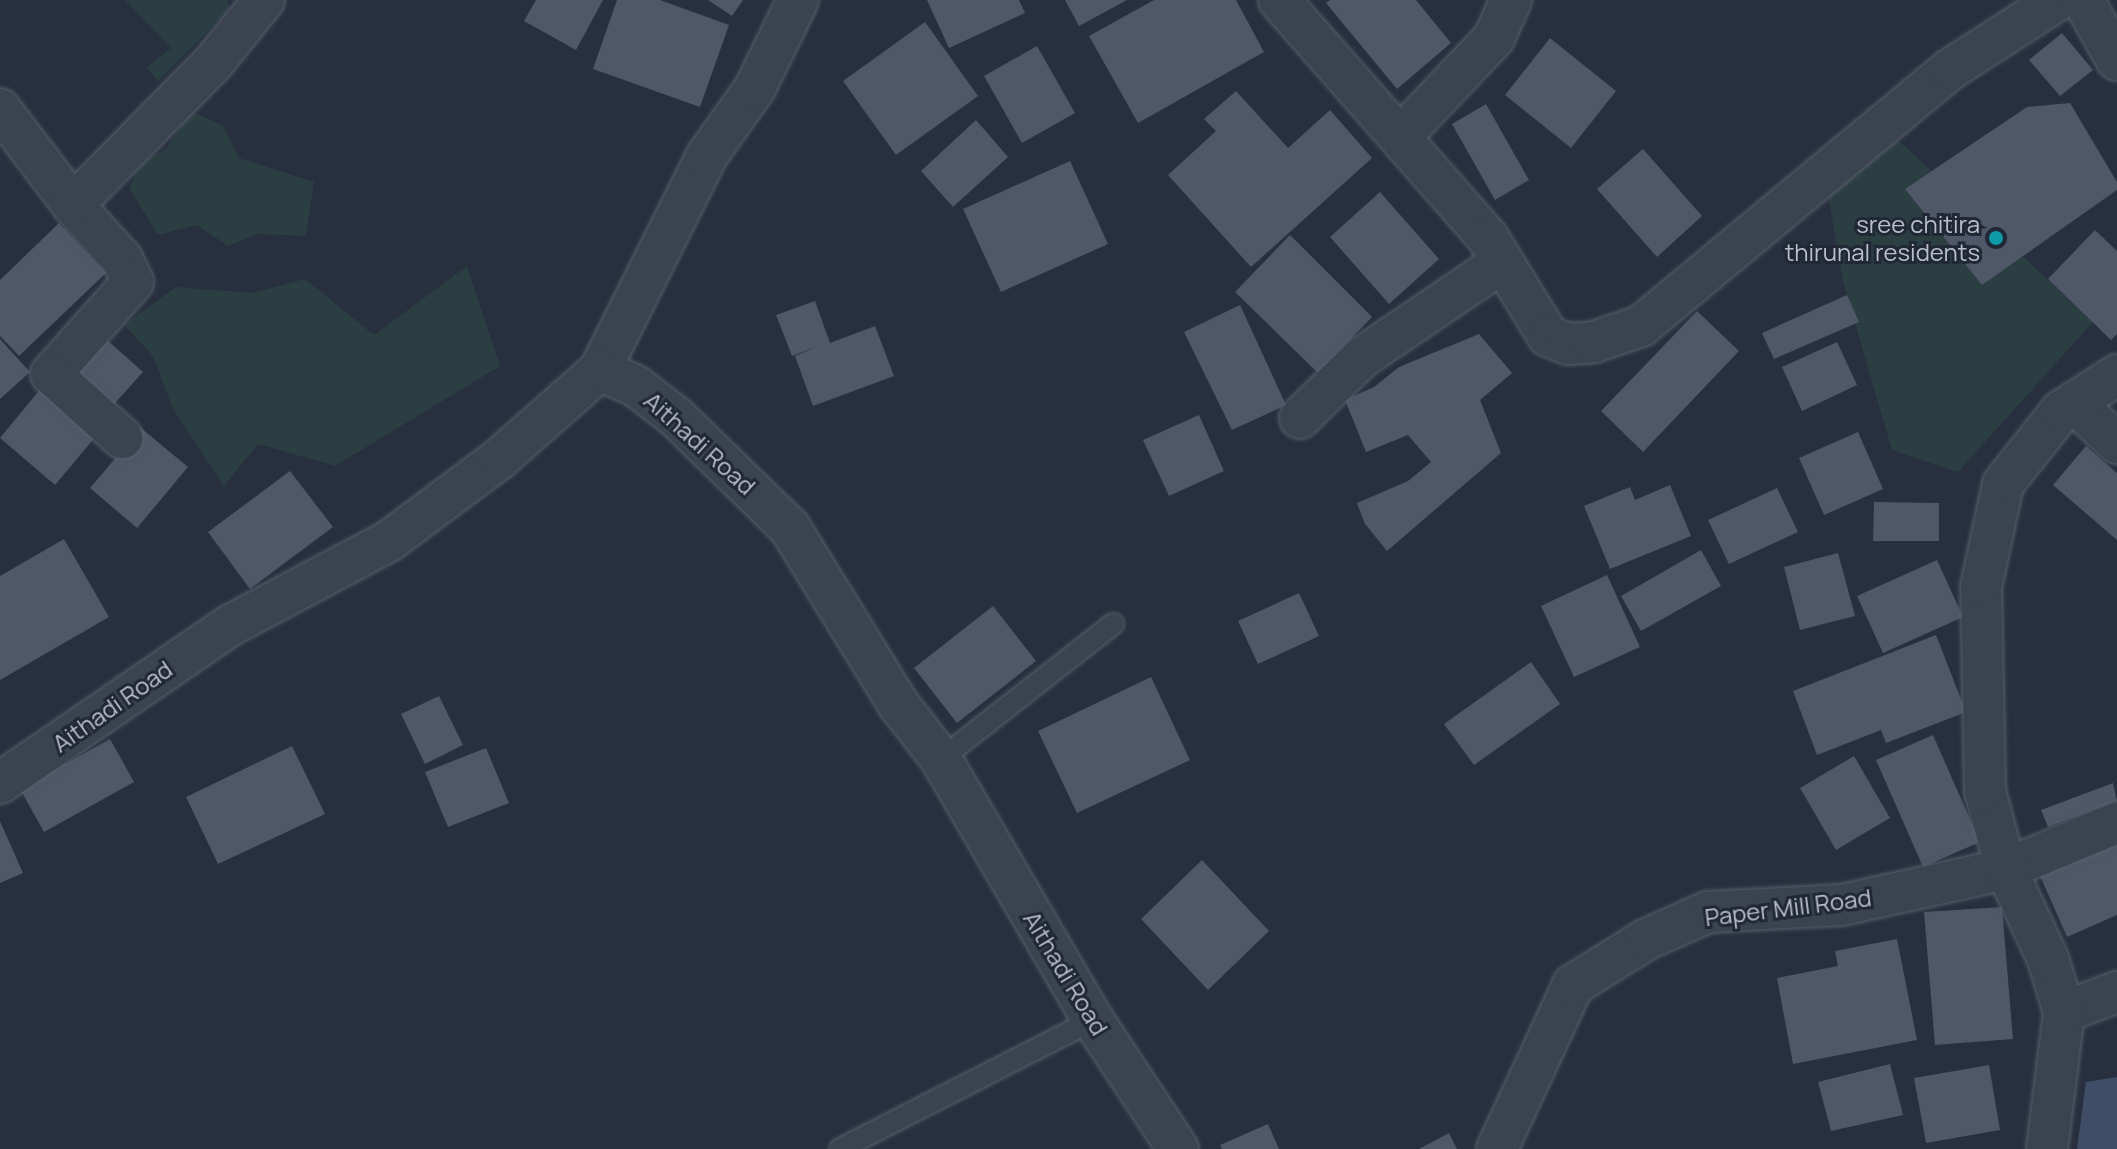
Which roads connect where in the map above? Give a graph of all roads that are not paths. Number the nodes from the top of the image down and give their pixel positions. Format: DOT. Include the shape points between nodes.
graph roads {
  1 [pos="264,0"];
  2 [pos="798,0"];
  3 [pos="1279,0"];
  4 [pos="1511,0"];
  5 [pos="2058,0"];
  6 [pos="2083,0"];
  7 [pos="2117,60"];
  8 [pos="0,109"];
  9 [pos="1402,135"];
  10 [pos="73,205"];
  11 [pos="1503,262"];
  12 [pos="600,370"];
  13 [pos="2117,375"];
  14 [pos="2074,403"];
  15 [pos="1300,418"];
  16 [pos="122,438"];
  17 [pos="2117,443"];
  18 [pos="1113,624"];
  19 [pos="941,759"];
  20 [pos="0,783"];
  21 [pos="2117,823"];
  22 [pos="2006,869"];
  23 [pos="2117,992"];
  24 [pos="2064,1012"];
  25 [pos="1093,1020"];
  26 [pos="840,1149"];
  27 [pos="1178,1149"];
  28 [pos="1497,1149"];
  29 [pos="2047,1149"];
  1 -- 10 [label="street" via="213,63"];
  2 -- 12 [label="street" via="755,88 706,157"];
  3 -- 9 [label="street"];
  4 -- 9 [label="street" via="1494,38"];
  5 -- 11 [label="street" via="1949,70 1641,326 1594,342 1568,344 1548,336"];
  6 -- 7 [label="street"];
  8 -- 10 [label="street"];
  9 -- 11 [label="street"];
  10 -- 16 [label="street" via="122,259 133,282 51,374"];
  11 -- 15 [label="street" via="1361,358"];
  12 -- 19 [label="street, Aithadi Road" via="636,386 676,417 790,528 899,705"];
  12 -- 20 [label="street, Aithadi Road" via="499,459 389,541 231,625"];
  13 -- 14 [label="street"];
  14 -- 17 [label="street"];
  14 -- 22 [label="street" via="2061,411 2003,484 1981,587 1985,791"];
  18 -- 19 [label="lane"];
  19 -- 25 [label="street, Aithadi Road"];
  21 -- 22 [label="street, Paper Mill Road"];
  22 -- 24 [label="street" via="2048,959"];
  22 -- 28 [label="street, Paper Mill Road" via="1842,905 1708,912 1647,939 1573,985"];
  23 -- 24 [label="street"];
  24 -- 29 [label="street"];
  25 -- 26 [label="lane"];
  25 -- 27 [label="street, Aithadi Road"];
}
